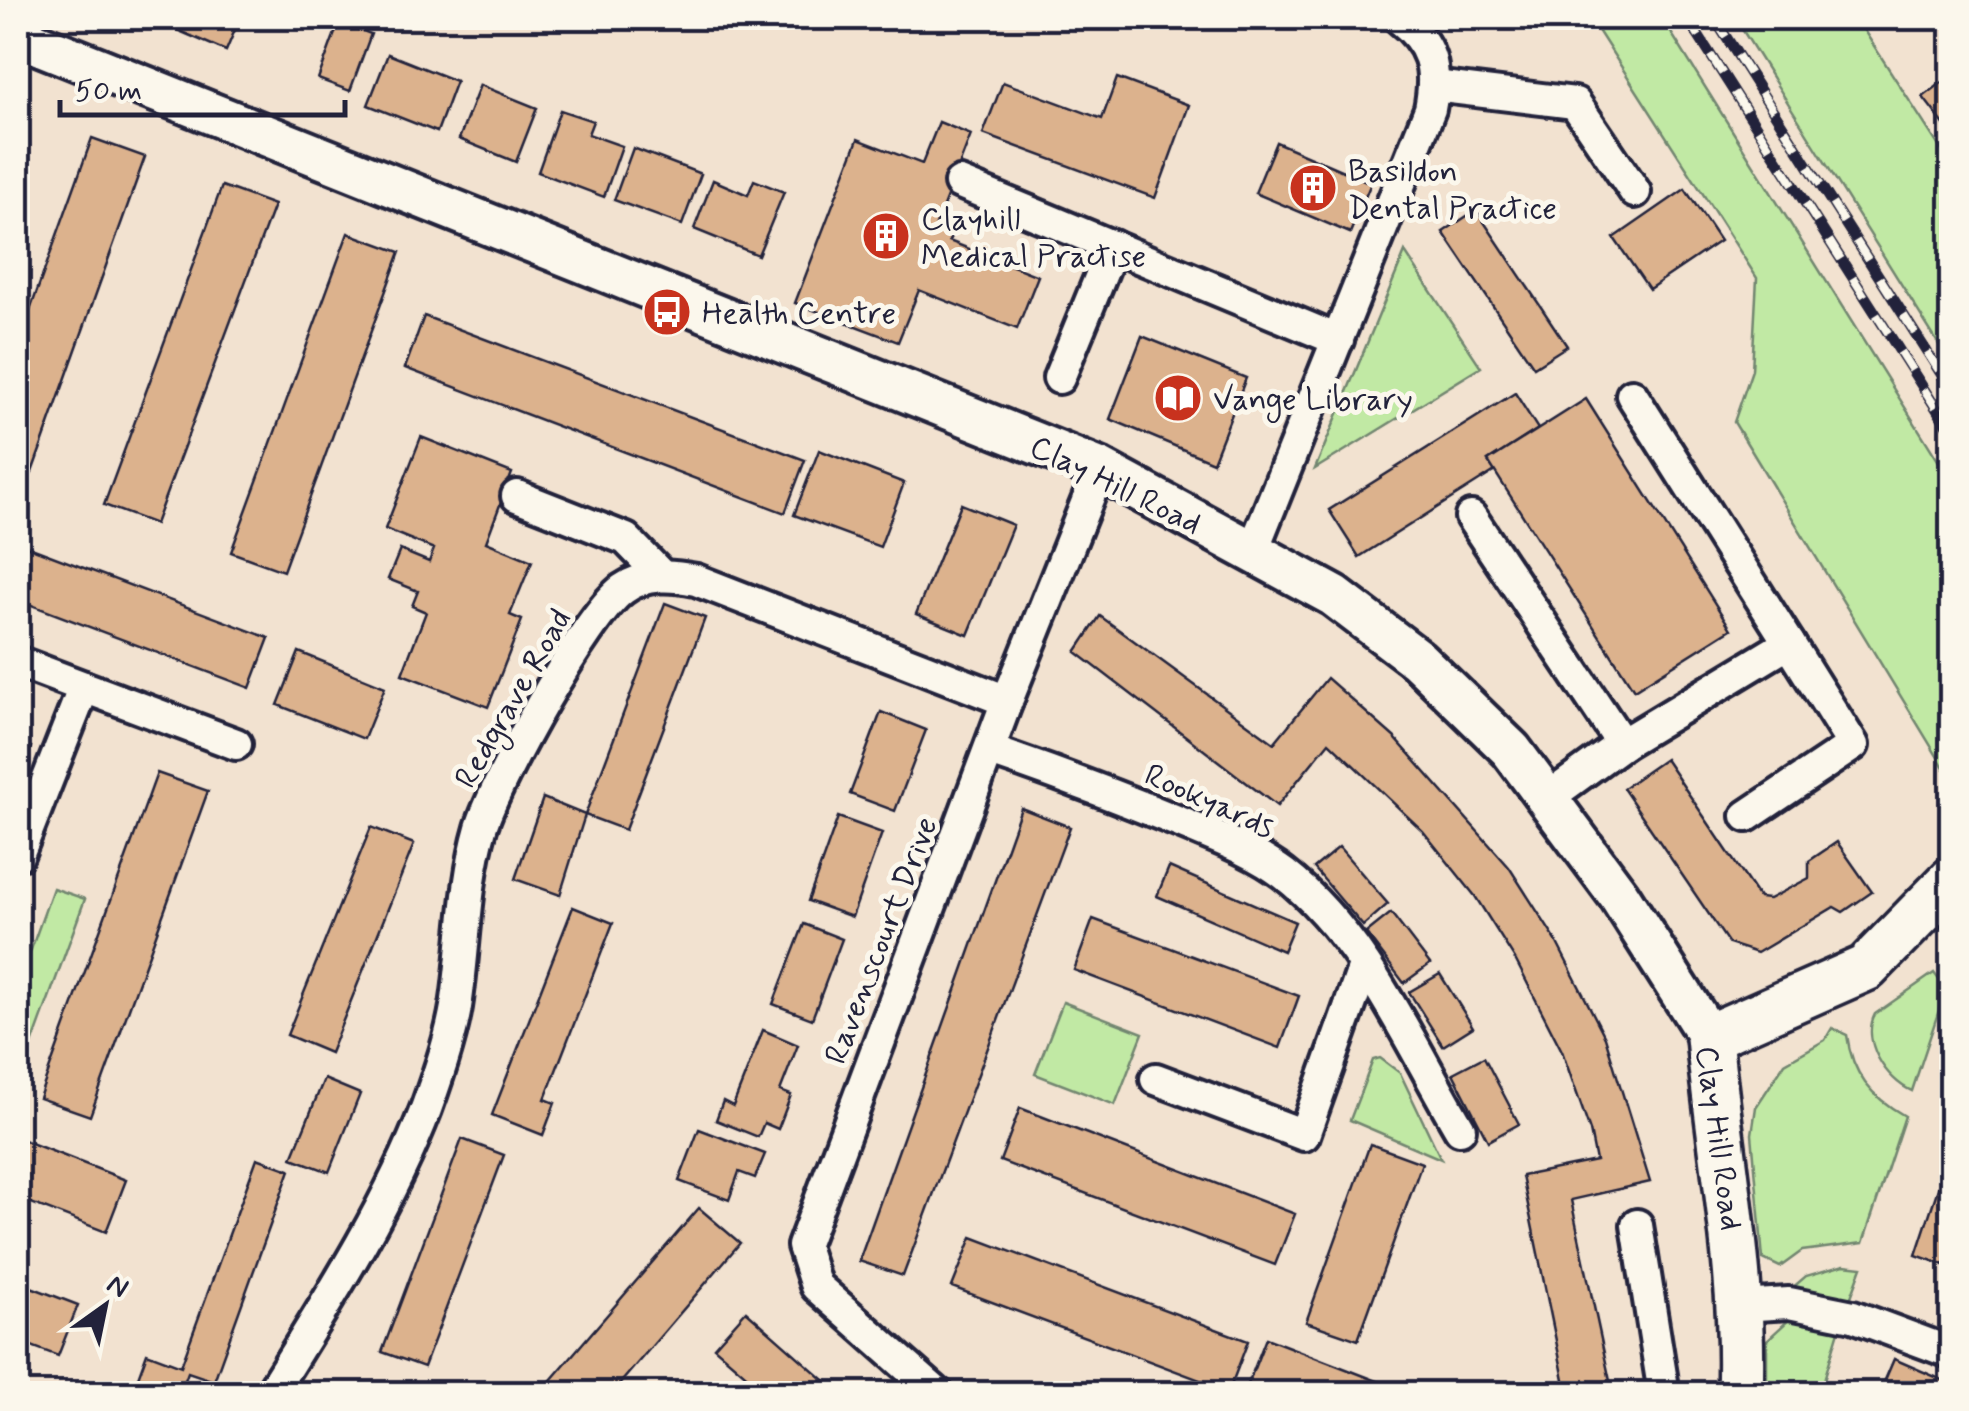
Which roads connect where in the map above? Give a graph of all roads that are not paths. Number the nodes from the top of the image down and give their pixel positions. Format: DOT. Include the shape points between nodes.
graph roads {
  1 [pos="1399,18"];
  2 [pos="18,36"];
  3 [pos="1434,86"];
  4 [pos="960,184"];
  5 [pos="1634,192"];
  6 [pos="1112,246"];
  7 [pos="1338,340"];
  8 [pos="1059,378"];
  9 [pos="1632,395"];
  10 [pos="1100,469"];
  11 [pos="517,496"];
  12 [pos="1471,517"];
  13 [pos="1252,550"];
  14 [pos="662,576"];
  15 [pos="1789,643"];
  16 [pos="18,662"];
  17 [pos="84,687"];
  18 [pos="1006,701"];
  19 [pos="236,744"];
  20 [pos="1622,744"];
  21 [pos="990,750"];
  22 [pos="1549,797"];
  23 [pos="1747,816"];
  24 [pos="18,854"];
  25 [pos="1952,880"];
  26 [pos="1364,966"];
  27 [pos="1709,1037"];
  28 [pos="1156,1079"];
  29 [pos="1460,1129"];
  30 [pos="1636,1225"];
  31 [pos="1740,1306"];
  32 [pos="1952,1352"];
  33 [pos="270,1394"];
  34 [pos="938,1394"];
  35 [pos="1664,1394"];
  36 [pos="1740,1394"];
  1 -- 3 [label="street" via="1434,59"];
  2 -- 10 [label="street, Clay Hill Road"];
  3 -- 5 [label="street" via="1575,103"];
  3 -- 7 [label="street"];
  4 -- 6 [label="street"];
  6 -- 7 [label="street"];
  6 -- 8 [label="street"];
  7 -- 13 [label="street"];
  9 -- 15 [label="street"];
  10 -- 13 [label="street, Clay Hill Road"];
  10 -- 18 [label="street, Ravenscourt Drive"];
  11 -- 14 [label="street" via="626,539"];
  12 -- 20 [label="street"];
  13 -- 22 [label="street, Clay Hill Road" via="1334,596 1417,659"];
  14 -- 18 [label="street" via="696,580"];
  14 -- 33 [label="street, Redgrave Road" via="622,589 605,607 494,796 475,857 456,1006 426,1107 392,1185"];
  15 -- 20 [label="street"];
  15 -- 23 [label="street" via="1853,745"];
  16 -- 17 [label="street"];
  17 -- 19 [label="street"];
  17 -- 24 [label="street"];
  18 -- 21 [label="street, Ravenscourt Drive"];
  20 -- 22 [label="street"];
  21 -- 26 [label="street, Rookyards" via="1241,848 1284,874 1325,913"];
  21 -- 34 [label="street, Ravenscourt Drive" via="803,1246 816,1286"];
  22 -- 27 [label="street, Clay Hill Road"];
  25 -- 27 [label="main road" via="1866,968"];
  26 -- 28 [label="street" via="1304,1135"];
  26 -- 29 [label="street, Rookyards"];
  27 -- 31 [label="main road, Clay Hill Road"];
  30 -- 35 [label="street"];
  31 -- 32 [label="street" via="1790,1303 1854,1316"];
  31 -- 36 [label="main road, Clay Hill Road"];
}
